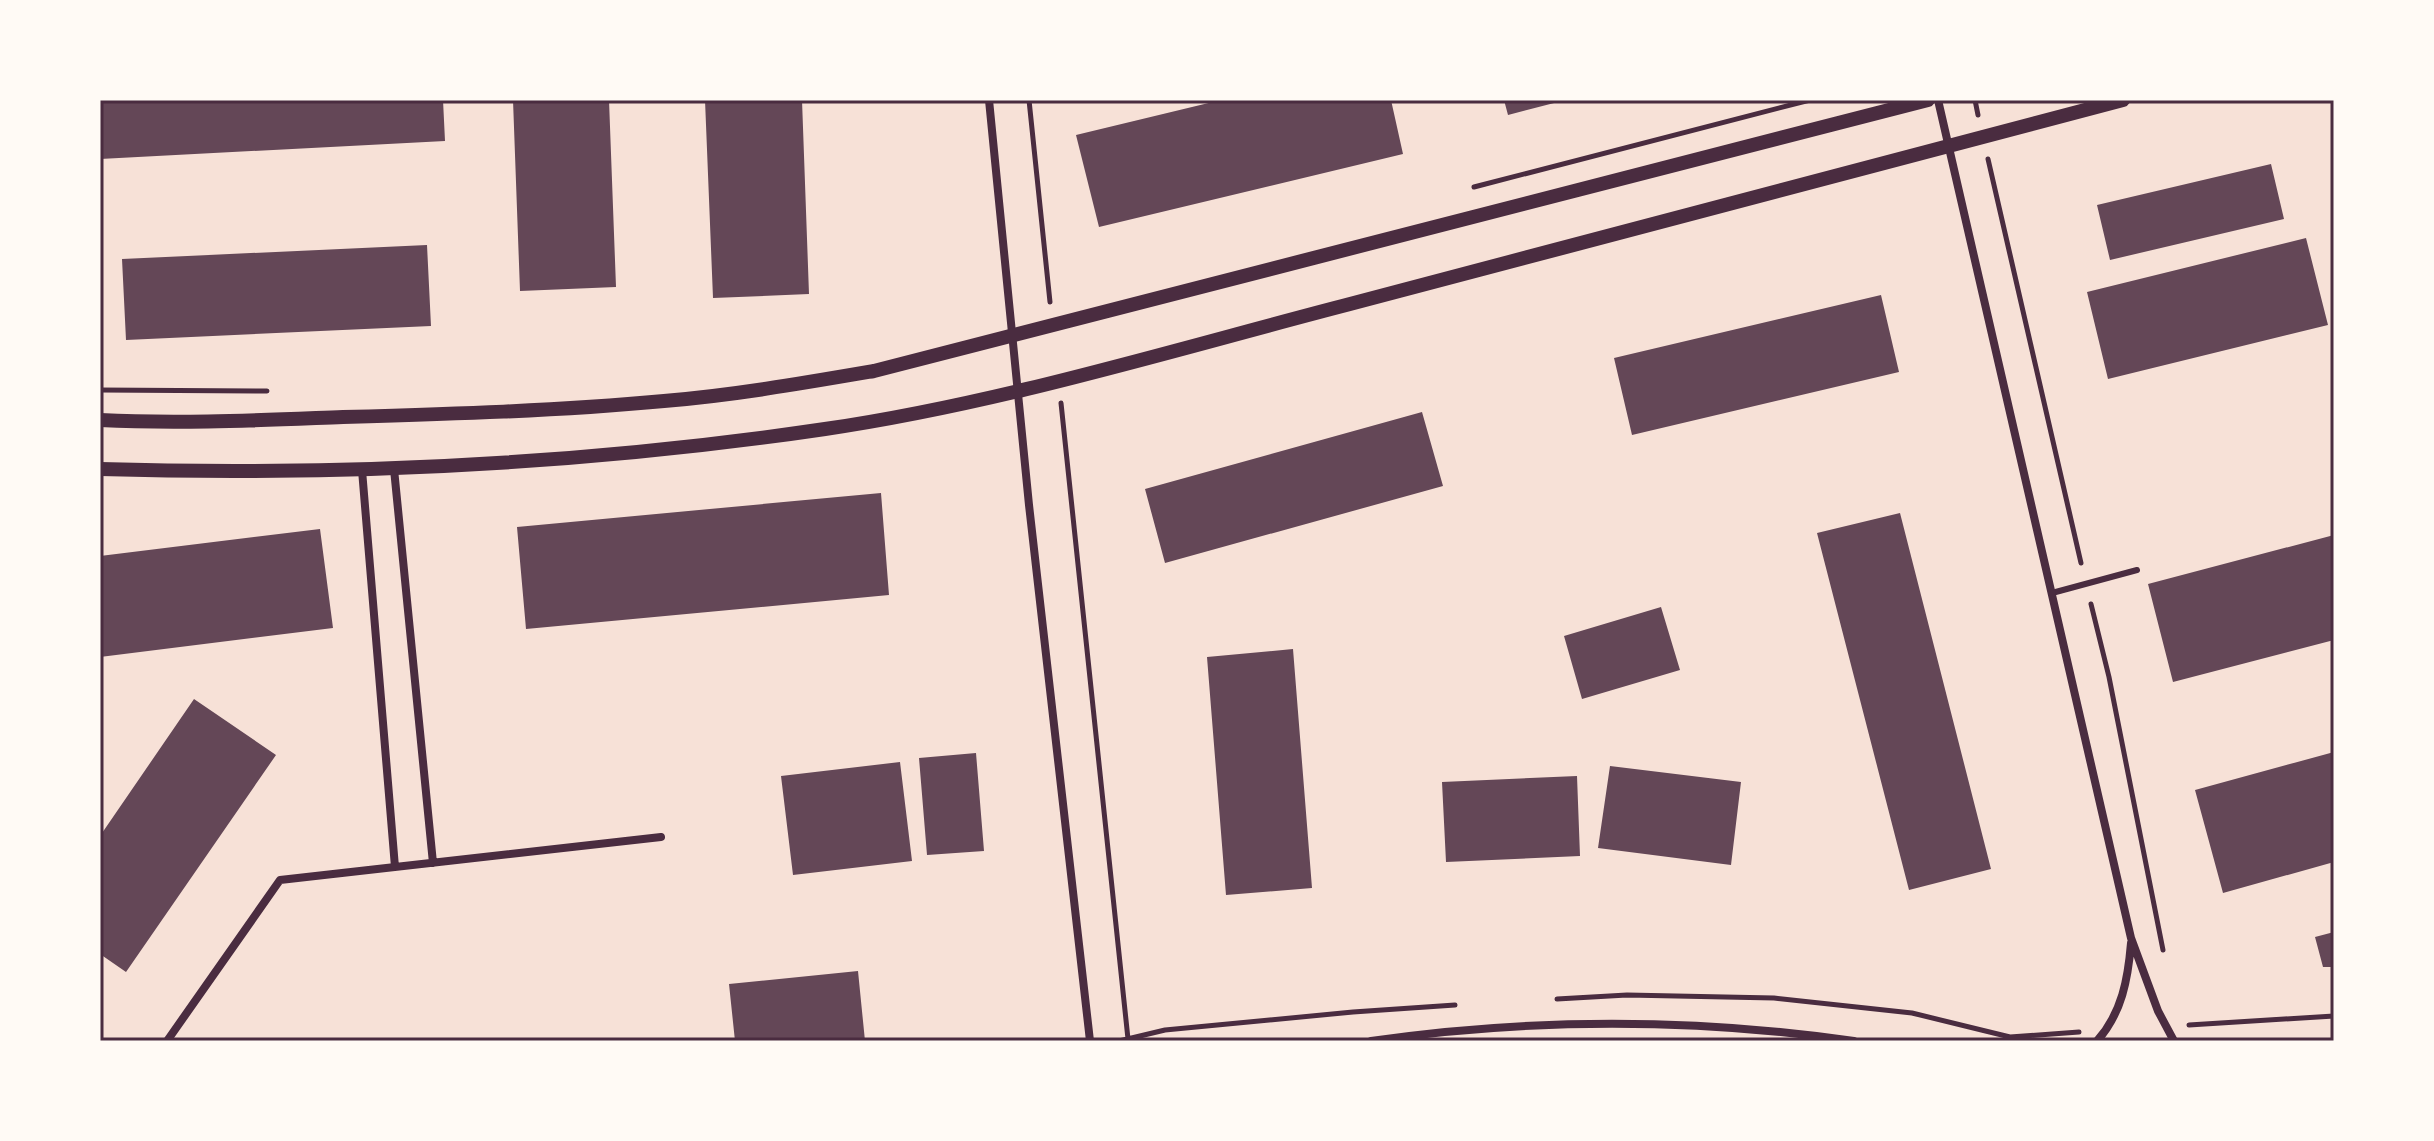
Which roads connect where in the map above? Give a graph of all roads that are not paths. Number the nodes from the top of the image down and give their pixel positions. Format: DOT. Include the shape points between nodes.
graph roads {
  1 [pos="989,100"];
  2 [pos="1928,100"];
  3 [pos="1938,100"];
  4 [pos="2123,100"];
  5 [pos="1949,148"];
  6 [pos="1013,335"];
  7 [pos="1018,390"];
  8 [pos="100,420"];
  9 [pos="100,469"];
  10 [pos="394,469"];
  11 [pos="362,470"];
  12 [pos="2137,570"];
  13 [pos="2052,593"];
  14 [pos="661,837"];
  15 [pos="433,863"];
  16 [pos="395,867"];
  17 [pos="2131,938"];
  18 [pos="167,1041"];
  19 [pos="1090,1041"];
  20 [pos="1371,1041"];
  21 [pos="1854,1041"];
  22 [pos="2097,1041"];
  23 [pos="2174,1041"];
  1 -- 6 [label="street"];
  2 -- 6 [label="street"];
  3 -- 5 [label="street"];
  4 -- 5 [label="street"];
  5 -- 7 [label="street"];
  5 -- 13 [label="street"];
  6 -- 7 [label="street"];
  6 -- 8 [label="street" via="874,371 664,401 445,415"];
  7 -- 10 [label="street" via="884,419 732,442"];
  7 -- 19 [label="street"];
  9 -- 11 [label="street"];
  10 -- 11 [label="street"];
  10 -- 15 [label="street"];
  11 -- 16 [label="street"];
  12 -- 13 [label="lane"];
  13 -- 17 [label="street"];
  14 -- 15 [label="street"];
  15 -- 16 [label="street"];
  16 -- 18 [label="street" via="280,880"];
  17 -- 22 [label="street" via="2126,989"];
  17 -- 23 [label="street"];
  20 -- 21 [label="street" via="1576,1024 1694,1026"];
}
